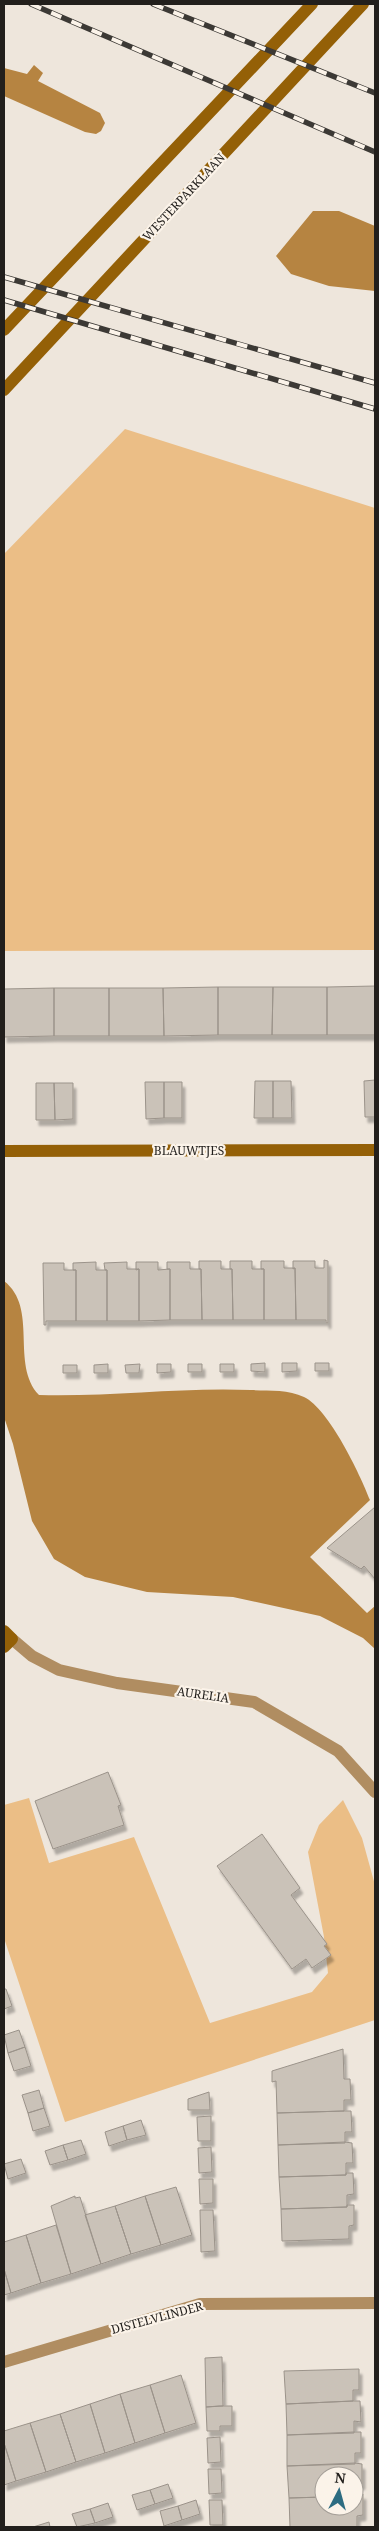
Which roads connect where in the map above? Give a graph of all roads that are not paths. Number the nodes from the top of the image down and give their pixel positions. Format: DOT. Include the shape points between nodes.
graph roads {
  1 [pos="312,4"];
  2 [pos="363,4"];
  3 [pos="4,330"];
  4 [pos="4,390"];
  5 [pos="375,1150"];
  6 [pos="4,1151"];
  7 [pos="6,1639"];
  8 [pos="375,1792"];
  9 [pos="375,2303"];
  10 [pos="4,2362"];
  1 -- 3 [label="main road"];
  2 -- 4 [label="main road, WESTERPARKLAAN"];
  5 -- 6 [label="main road, BLAUWTJES"];
  7 -- 8 [label="street, AURELIA" via="59,1670 117,1683 254,1702 338,1751"];
  9 -- 10 [label="street, DISTELVLINDER" via="200,2304"];
}
